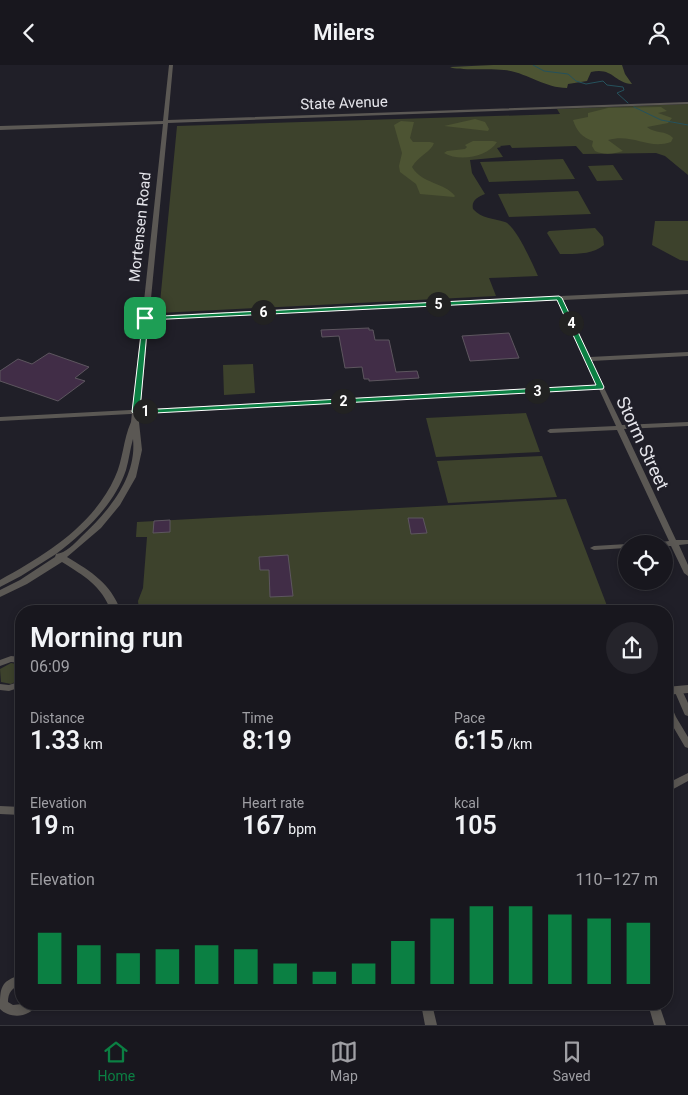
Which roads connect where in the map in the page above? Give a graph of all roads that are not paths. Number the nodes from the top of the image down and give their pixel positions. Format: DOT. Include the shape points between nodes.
graph roads {
  1 [pos="171,65"];
  2 [pos="688,103"];
  3 [pos="164,123"];
  4 [pos="0,128"];
  5 [pos="688,292"];
  6 [pos="559,298"];
  7 [pos="145,318"];
  8 [pos="688,354"];
  9 [pos="588,359"];
  10 [pos="600,387"];
  11 [pos="136,412"];
  12 [pos="0,419"];
  13 [pos="135,422"];
  14 [pos="688,424"];
  15 [pos="619,428"];
  16 [pos="550,431"];
  17 [pos="110,512"];
  18 [pos="688,542"];
  19 [pos="674,543"];
  20 [pos="618,546"];
  21 [pos="594,548"];
  22 [pos="53,552"];
  23 [pos="62,558"];
  24 [pos="688,573"];
  25 [pos="0,584"];
  26 [pos="0,594"];
  27 [pos="113,605"];
  28 [pos="15,659"];
  29 [pos="0,663"];
  30 [pos="15,686"];
  31 [pos="0,687"];
  32 [pos="683,690"];
  33 [pos="688,713"];
  34 [pos="673,720"];
  35 [pos="688,745"];
  36 [pos="688,777"];
  37 [pos="673,785"];
  38 [pos="0,810"];
  39 [pos="15,811"];
  40 [pos="15,982"];
  41 [pos="1,999"];
  42 [pos="15,1010"];
  43 [pos="428,1010"];
  44 [pos="656,1010"];
  45 [pos="431,1025"];
  46 [pos="660,1025"];
  1 -- 3 [label="street, Mortensen Road"];
  2 -- 3 [label="street, State Avenue"];
  3 -- 4 [label="street, State Avenue"];
  3 -- 7 [label="street, Mortensen Road"];
  5 -- 6 [label="street"];
  6 -- 7 [label="street"];
  6 -- 9 [label="street, Storm Street"];
  7 -- 11 [label="street, Mortensen Road"];
  8 -- 9 [label="street"];
  9 -- 10 [label="street, Storm Street"];
  10 -- 11 [label="street"];
  10 -- 15 [label="street, Storm Street"];
  11 -- 12 [label="street"];
  11 -- 13 [label="street, Mortensen Road"];
  13 -- 17 [label="street, Mortensen Road" via="138,439 135,465 122,495"];
  13 -- 22 [label="street, Mortensen Road" via="118,478 99,510"];
  14 -- 15 [label="street"];
  15 -- 16 [label="street"];
  15 -- 19 [label="street, Storm Street"];
  17 -- 23 [label="street"];
  18 -- 19 [label="street"];
  19 -- 24 [label="street, Storm Street"];
  20 -- 21 [label="street"];
  22 -- 23 [label="street"];
  22 -- 25 [label="street, Mortensen Road"];
  23 -- 26 [label="street"];
  23 -- 27 [label="street" via="103,585"];
  28 -- 29 [label="street"];
  30 -- 31 [label="street"];
  32 -- 33 [label="street"];
  34 -- 35 [label="street"];
  36 -- 37 [label="street"];
  38 -- 39 [label="street"];
  40 -- 41 [label="street" via="9,985"];
  41 -- 42 [label="street" via="10,1010"];
  43 -- 45 [label="street"];
  44 -- 46 [label="street"];
}
